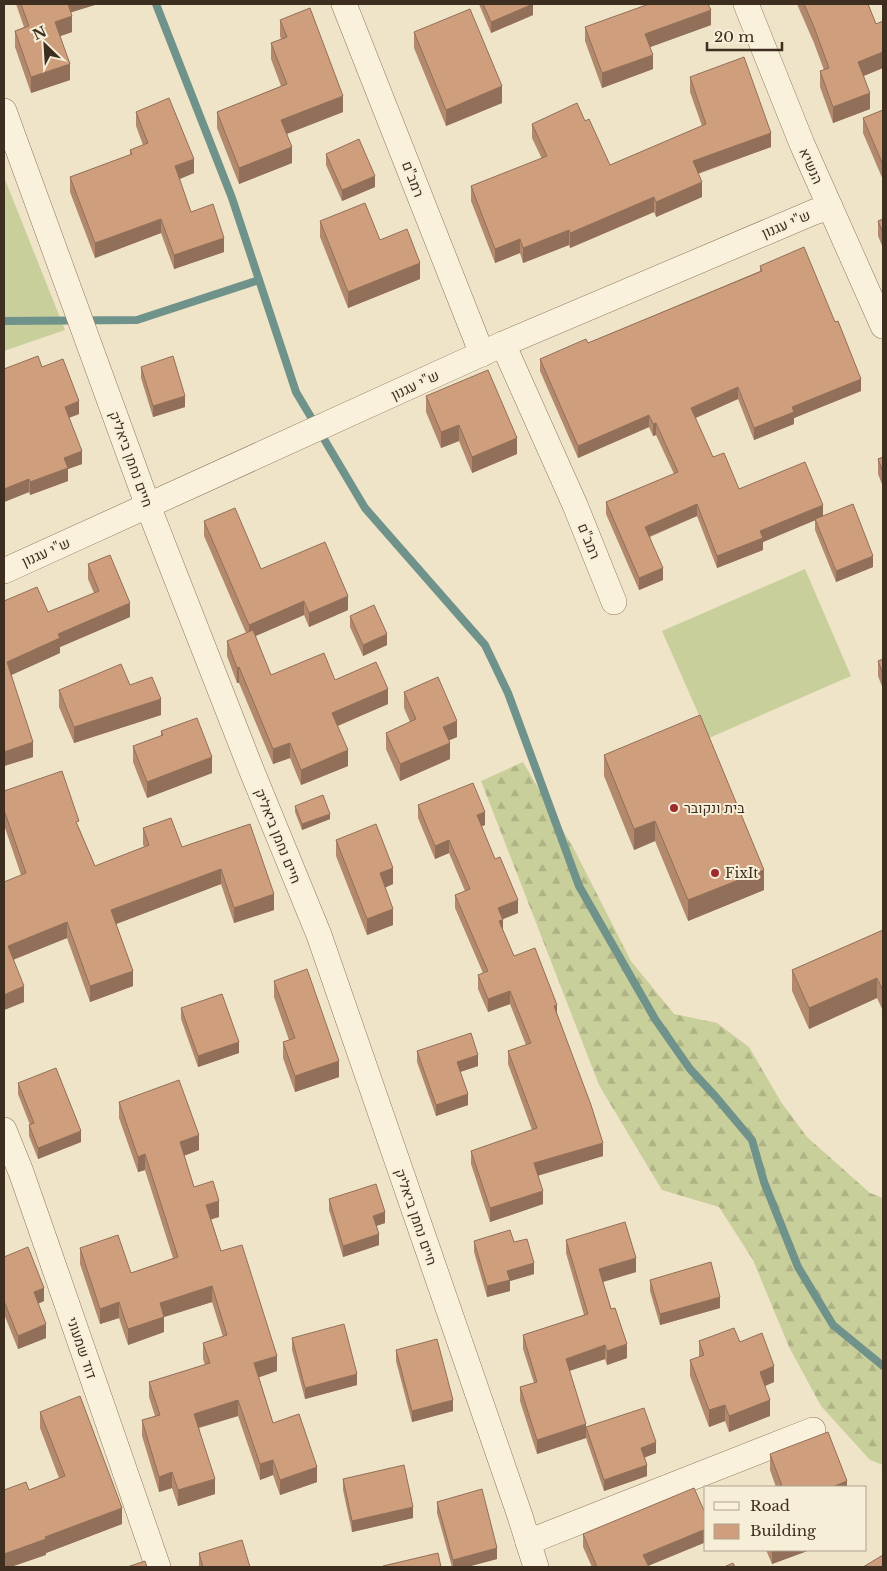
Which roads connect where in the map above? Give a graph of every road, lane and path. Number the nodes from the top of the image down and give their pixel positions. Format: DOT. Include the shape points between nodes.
graph roads {
  1 [pos="344,4"];
  2 [pos="746,4"];
  3 [pos="4,111"];
  4 [pos="830,207"];
  5 [pos="883,326"];
  6 [pos="493,349"];
  7 [pos="148,506"];
  8 [pos="4,571"];
  9 [pos="614,602"];
  10 [pos="4,1130"];
  11 [pos="813,1430"];
  12 [pos="528,1542"];
  13 [pos="158,1567"];
  14 [pos="536,1567"];
  1 -- 6 [label="street, רמב\"ם"];
  2 -- 4 [label="street, הנשיא"];
  3 -- 7 [label="street, חיים נחמן ביאליק"];
  4 -- 5 [label="street, הנשיא"];
  4 -- 6 [label="street, ש\"י עגנון"];
  6 -- 7 [label="street, ש\"י עגנון"];
  6 -- 9 [label="street, רמב\"ם" via="575,505"];
  7 -- 8 [label="street, ש\"י עגנון"];
  7 -- 12 [label="street, חיים נחמן ביאליק" via="319,935"];
  10 -- 13 [label="street, דוד שמעוני"];
  11 -- 12 [label="street"];
  12 -- 14 [label="street, חיים נחמן ביאליק"];
}
